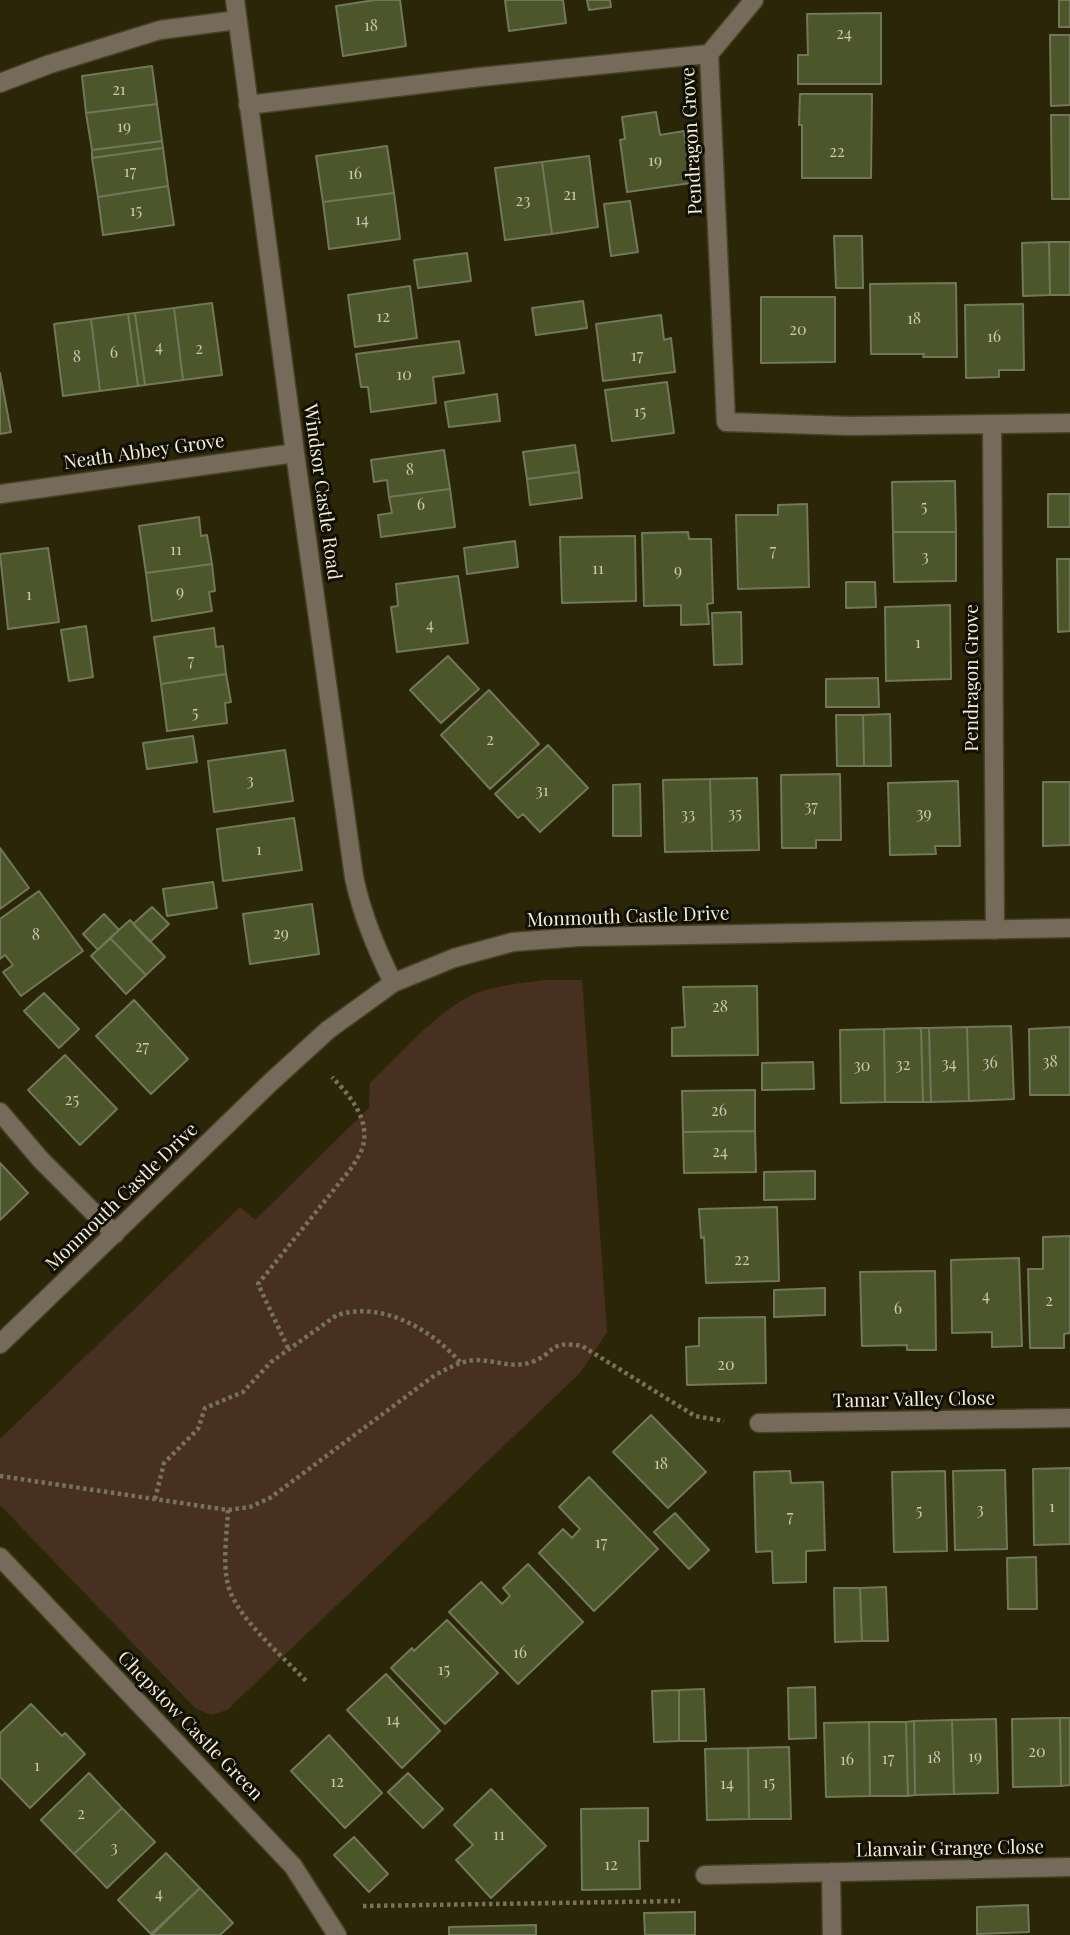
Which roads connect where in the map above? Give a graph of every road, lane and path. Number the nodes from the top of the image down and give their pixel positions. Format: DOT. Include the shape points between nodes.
graph roads {
  1 [pos="235,0"];
  2 [pos="754,0"];
  3 [pos="237,20"];
  4 [pos="709,54"];
  5 [pos="0,83"];
  6 [pos="248,106"];
  7 [pos="1070,423"];
  8 [pos="992,425"];
  9 [pos="295,453"];
  10 [pos="0,494"];
  11 [pos="1070,928"];
  12 [pos="995,930"];
  13 [pos="393,983"];
  14 [pos="307,1049"];
  15 [pos="0,1112"];
  16 [pos="115,1234"];
  17 [pos="0,1344"];
  18 [pos="288,1348"];
  19 [pos="460,1362"];
  20 [pos="1070,1419"];
  21 [pos="759,1423"];
  22 [pos="0,1476"];
  23 [pos="155,1499"];
  24 [pos="228,1510"];
  25 [pos="0,1557"];
  26 [pos="307,1682"];
  27 [pos="1070,1867"];
  28 [pos="831,1872"];
  29 [pos="705,1875"];
  30 [pos="320,1907"];
  31 [pos="337,1935"];
  32 [pos="832,1935"];
  1 -- 3 [label="street, Windsor Castle Road"];
  2 -- 4 [label="street"];
  3 -- 5 [label="street" via="160,30"];
  3 -- 6 [label="street, Windsor Castle Road"];
  4 -- 6 [label="street, Pendragon Grove"];
  4 -- 8 [label="street, Pendragon Grove" via="726,422"];
  6 -- 9 [label="street, Windsor Castle Road"];
  7 -- 8 [label="street, Pendragon Grove"];
  8 -- 12 [label="street, Pendragon Grove"];
  9 -- 10 [label="street, Neath Abbey Grove"];
  9 -- 13 [label="street, Windsor Castle Road" via="354,877 361,910"];
  11 -- 12 [label="street, Monmouth Castle Drive"];
  12 -- 13 [label="street, Monmouth Castle Drive" via="513,942 454,958"];
  13 -- 14 [label="street, Monmouth Castle Drive"];
  14 -- 16 [label="street, Monmouth Castle Drive"];
  14 -- 18 [label="path" via="352,1099 363,1120 363,1145 353,1166 258,1284"];
  15 -- 16 [label="street"];
  16 -- 17 [label="street, Monmouth Castle Drive"];
  18 -- 19 [label="path" via="349,1311 401,1319 424,1330"];
  18 -- 23 [label="path" via="243,1392 205,1408 198,1429 164,1463"];
  19 -- 21 [label="path" via="515,1366 565,1343 582,1346 695,1416"];
  19 -- 24 [label="path" via="435,1375 270,1498"];
  20 -- 21 [label="street, Tamar Valley Close"];
  22 -- 23 [label="path"];
  23 -- 24 [label="path"];
  24 -- 26 [label="path" via="227,1583 234,1601"];
  25 -- 30 [label="street, Chepstow Castle Green" via="293,1866"];
  27 -- 28 [label="street, Llanvair Grange Close"];
  28 -- 29 [label="street, Llanvair Grange Close"];
  28 -- 32 [label="street, Llanvair Grange Close"];
  29 -- 30 [label="path" via="705,1901"];
  30 -- 31 [label="street, Chepstow Castle Green"];
}
